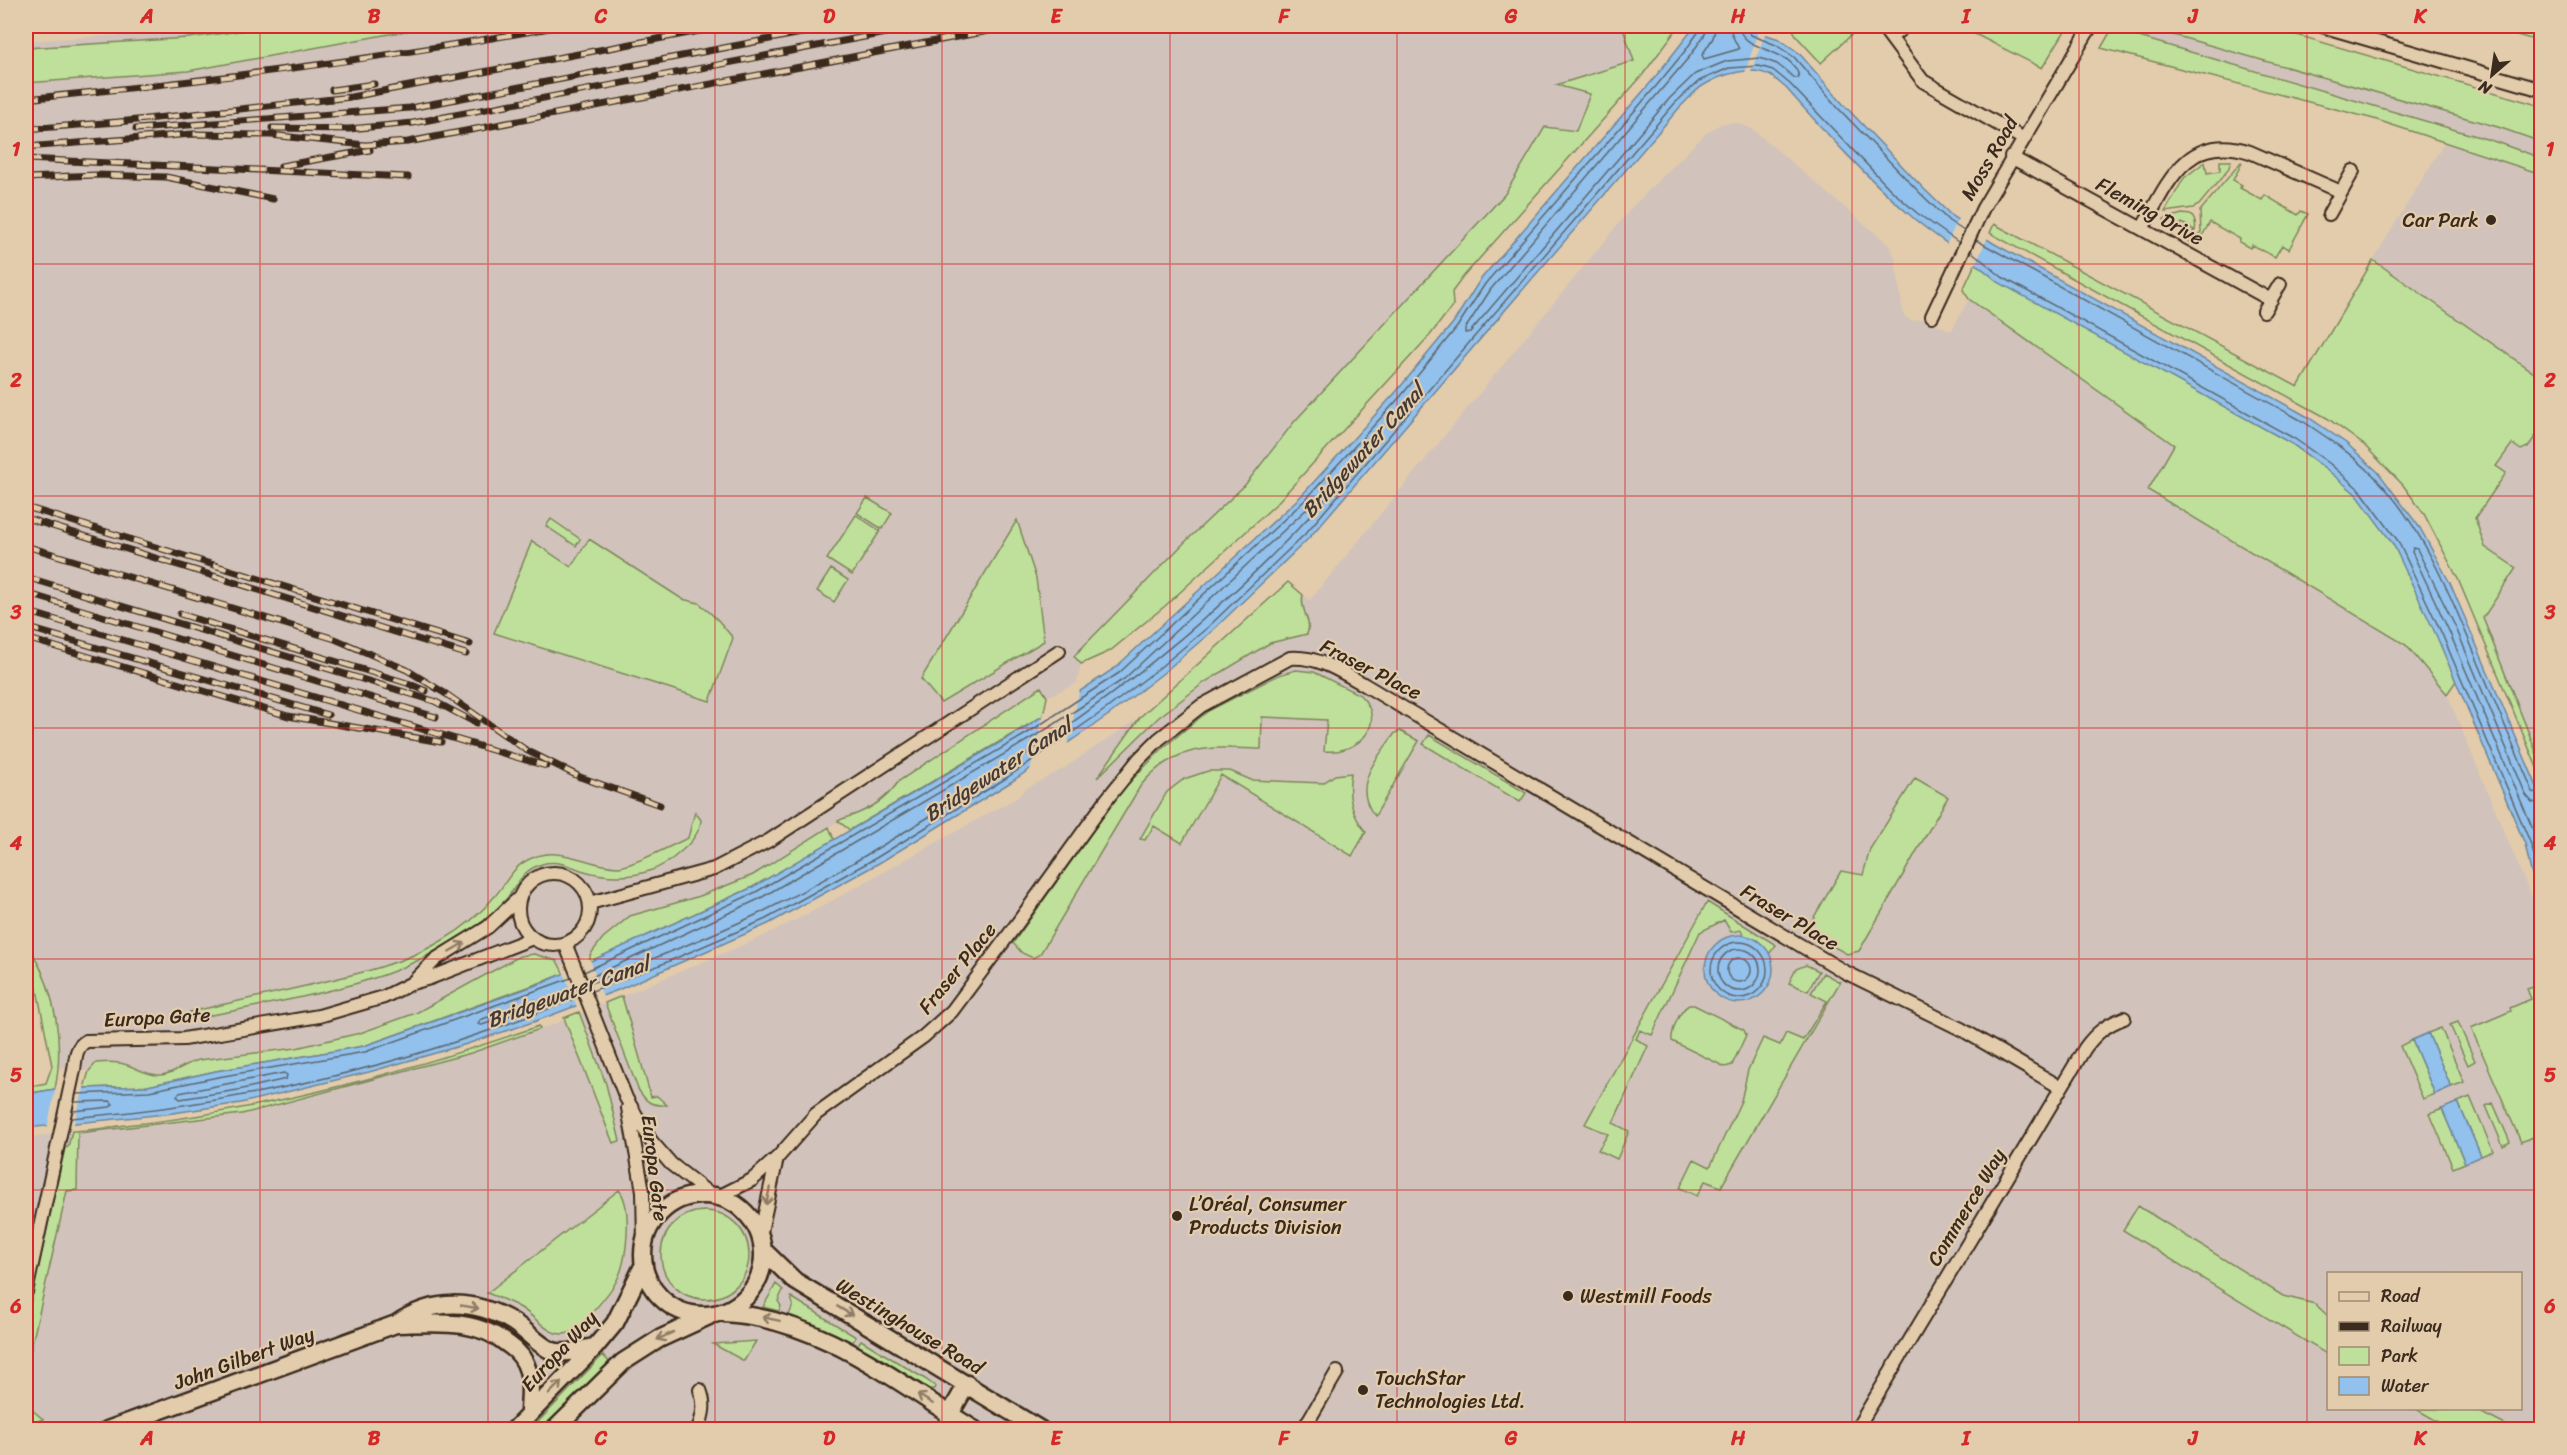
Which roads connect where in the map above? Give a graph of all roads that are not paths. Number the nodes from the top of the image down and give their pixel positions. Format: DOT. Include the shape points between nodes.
graph roads {
  1 [pos="1882,26"];
  2 [pos="2091,26"];
  3 [pos="2322,26"];
  4 [pos="1904,27"];
  5 [pos="1891,37"];
  6 [pos="2541,90"];
  7 [pos="2022,138"];
  8 [pos="2011,157"];
  9 [pos="2353,171"];
  10 [pos="2341,192"];
  11 [pos="2329,214"];
  12 [pos="2142,229"];
  13 [pos="2280,284"];
  14 [pos="2271,300"];
  15 [pos="2264,311"];
  16 [pos="1932,316"];
  17 [pos="1059,651"];
  18 [pos="520,897"];
  19 [pos="590,903"];
  20 [pos="533,938"];
  21 [pos="565,943"];
  22 [pos="412,983"];
  23 [pos="2124,1018"];
  24 [pos="2060,1087"];
  25 [pos="626,1098"];
  26 [pos="777,1157"];
  27 [pos="715,1196"];
  28 [pos="644,1243"];
  29 [pos="762,1243"];
  30 [pos="644,1264"];
  31 [pos="26,1292"];
  32 [pos="716,1314"];
  33 [pos="396,1324"];
  34 [pos="596,1347"];
  35 [pos="1337,1372"];
  36 [pos="967,1384"];
  37 [pos="700,1390"];
  38 [pos="529,1413"];
  39 [pos="950,1414"];
  40 [pos="107,1430"];
  41 [pos="514,1430"];
  42 [pos="554,1430"];
  43 [pos="698,1430"];
  44 [pos="941,1430"];
  45 [pos="975,1430"];
  46 [pos="1041,1430"];
  47 [pos="1303,1430"];
  48 [pos="1856,1430"];
  1 -- 5 [label="street"];
  2 -- 7 [label="street, Moss Road"];
  3 -- 6 [label="street"];
  4 -- 5 [label="street"];
  5 -- 7 [label="street" via="1923,81"];
  7 -- 8 [label="street, Moss Road"];
  8 -- 12 [label="street, Fleming Drive"];
  8 -- 16 [label="street, Moss Road"];
  9 -- 10 [label="street"];
  10 -- 11 [label="street"];
  10 -- 12 [label="street" via="2240,148 2215,148 2192,156 2175,171"];
  12 -- 14 [label="street, Fleming Drive"];
  13 -- 14 [label="street"];
  14 -- 15 [label="street"];
  17 -- 19 [label="street" via="770,840 714,869"];
  18 -- 19 [label="street" via="534,879 557,873 579,882"];
  18 -- 20 [label="street" via="520,921"];
  22 -- 18 [label="street, Europa Gate, one-way" via="436,959 488,927"];
  19 -- 21 [label="street" via="582,932"];
  20 -- 21 [label="street"];
  20 -- 22 [label="street, Europa Gate"];
  21 -- 25 [label="street, Europa Gate"];
  22 -- 31 [label="street, Europa Gate" via="351,1008 269,1026 184,1039 86,1041 78,1046"];
  23 -- 24 [label="street, Commerce Way" via="2095,1034"];
  24 -- 26 [label="street, Fraser Place" via="1960,1029 1845,972 1398,703 1328,664 1306,657 1273,665 1201,706 1159,740 1107,799 952,1011 924,1038 816,1114"];
  24 -- 48 [label="street, Commerce Way"];
  25 -- 27 [label="street, Europa Gate" via="661,1155"];
  25 -- 28 [label="street, Europa Gate" via="642,1191"];
  26 -- 27 [label="street, Fraser Place" via="752,1180"];
  26 -- 29 [label="street, one-way"];
  27 -- 28 [label="street" via="691,1196 666,1208 656,1218"];
  27 -- 29 [label="street" via="744,1211 754,1222"];
  28 -- 30 [label="street"];
  29 -- 32 [label="street" via="760,1276 754,1288 735,1307"];
  29 -- 36 [label="street, Westinghouse Road, one-way" via="795,1281"];
  30 -- 32 [label="street" via="647,1277 662,1299 684,1313"];
  30 -- 34 [label="street, Europa Way" via="615,1323"];
  39 -- 32 [label="street, one-way" via="817,1334 753,1315"];
  32 -- 42 [label="street, one-way" via="659,1339 623,1362"];
  33 -- 34 [label="street, John Gilbert Way, one-way" via="413,1312 452,1304 481,1309 512,1322 551,1350 562,1353"];
  33 -- 38 [label="street, John Gilbert Way" via="452,1323 482,1328 501,1338 524,1360 529,1372"];
  33 -- 40 [label="street, John Gilbert Way"];
  38 -- 34 [label="street, Europa Way, one-way"];
  35 -- 47 [label="street"];
  36 -- 39 [label="street"];
  36 -- 46 [label="street, Westinghouse Road"];
  37 -- 43 [label="street" via="704,1412"];
  38 -- 41 [label="street, Europa Way"];
  39 -- 44 [label="street"];
  39 -- 45 [label="street"];
}
